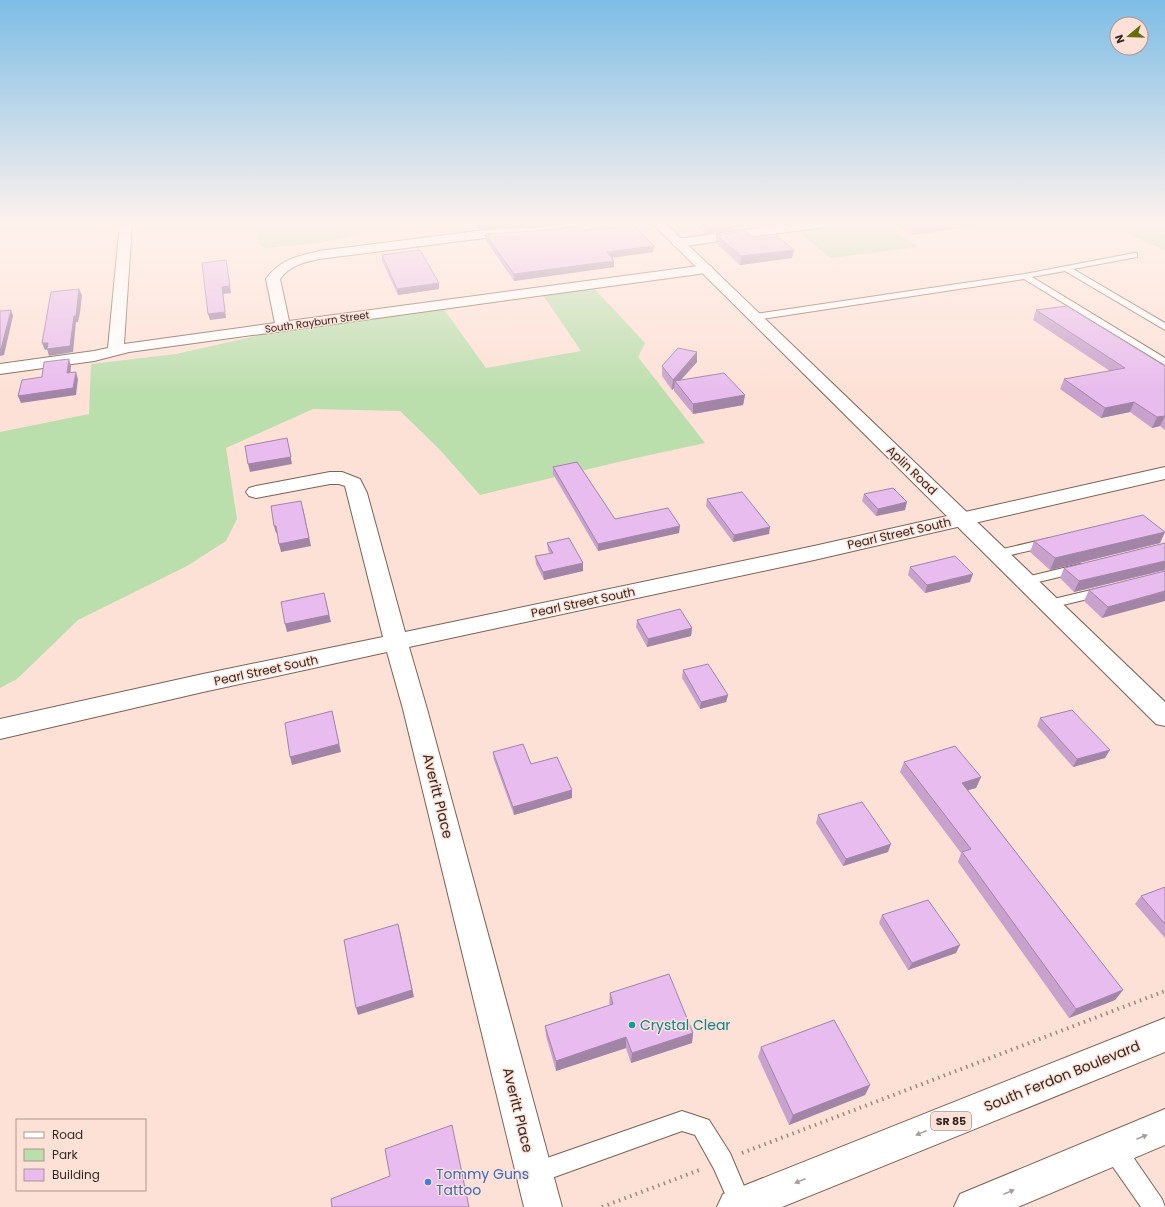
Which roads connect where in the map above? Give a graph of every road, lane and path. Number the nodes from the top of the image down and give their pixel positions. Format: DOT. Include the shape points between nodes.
graph roads {
  1 [pos="121,279"];
  2 [pos="273,279"];
  3 [pos="629,279"];
  4 [pos="717,279"];
  5 [pos="1003,279"];
  6 [pos="1030,279"];
  7 [pos="1085,279"];
  8 [pos="755,317"];
  9 [pos="283,326"];
  10 [pos="1165,327"];
  11 [pos="116,350"];
  12 [pos="1165,362"];
  13 [pos="0,369"];
  14 [pos="1165,474"];
  15 [pos="256,492"];
  16 [pos="962,519"];
  17 [pos="1059,540"];
  18 [pos="998,554"];
  19 [pos="1095,564"];
  20 [pos="1026,581"];
  21 [pos="1119,587"];
  22 [pos="1050,604"];
  23 [pos="396,642"];
  24 [pos="1165,717"];
  25 [pos="0,729"];
  26 [pos="1165,990"];
  27 [pos="1165,1035"];
  28 [pos="1165,1127"];
  29 [pos="1114,1149"];
  30 [pos="722,1161"];
  31 [pos="534,1173"];
  32 [pos="739,1206"];
  33 [pos="543,1207"];
  34 [pos="602,1207"];
  35 [pos="973,1207"];
  36 [pos="1154,1207"];
  1 -- 11 [label="street"];
  2 -- 9 [label="street"];
  3 -- 9 [label="street, South Rayburn Street"];
  4 -- 8 [label="street, Aplin Road"];
  5 -- 8 [label="lane"];
  6 -- 12 [label="lane"];
  7 -- 10 [label="lane"];
  8 -- 16 [label="street, Aplin Road"];
  9 -- 11 [label="street, South Rayburn Street"];
  11 -- 13 [label="street, South Rayburn Street" via="94,356"];
  14 -- 16 [label="street, Pearl Street South"];
  15 -- 23 [label="street, Averitt Place" via="330,478 342,478 353,483"];
  16 -- 18 [label="street, Aplin Road"];
  16 -- 23 [label="street, Pearl Street South"];
  17 -- 18 [label="lane"];
  18 -- 20 [label="street, Aplin Road"];
  19 -- 20 [label="lane"];
  20 -- 22 [label="street, Aplin Road"];
  21 -- 22 [label="lane"];
  22 -- 24 [label="street, Aplin Road"];
  23 -- 25 [label="street, Pearl Street South"];
  23 -- 31 [label="street, Averitt Place" via="416,709"];
  26 -- 30 [label="path"];
  27 -- 32 [label="street, South Ferdon Boulevard / SR 85, one-way"];
  29 -- 28 [label="street, one-way"];
  35 -- 29 [label="street, one-way"];
  29 -- 36 [label="lane"];
  30 -- 31 [label="lane" via="702,1127 682,1121"];
  30 -- 32 [label="lane"];
  30 -- 34 [label="path"];
  31 -- 33 [label="street, Averitt Place"];
}
